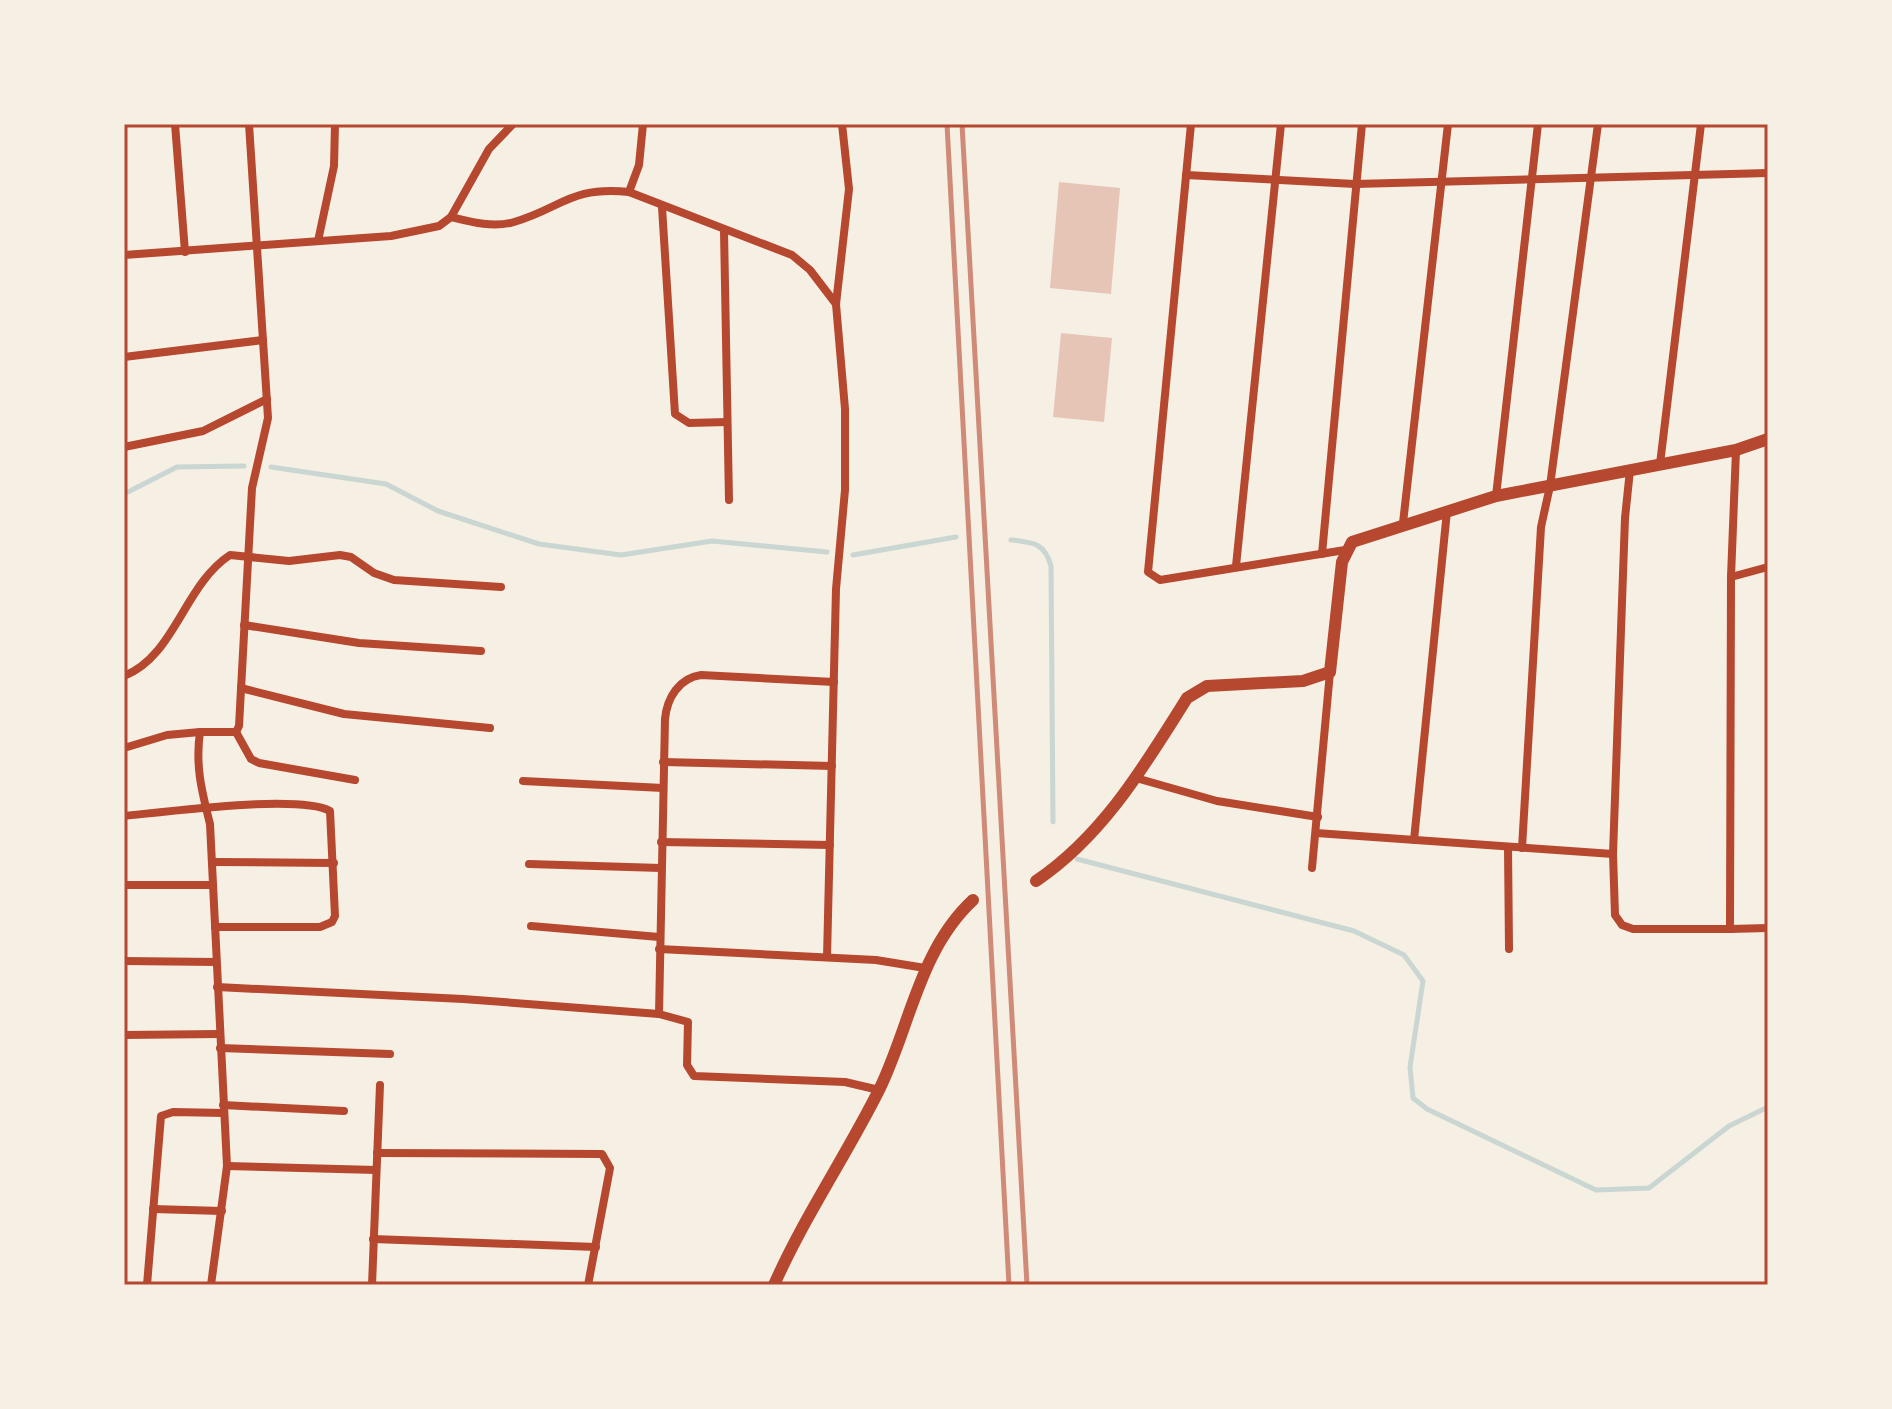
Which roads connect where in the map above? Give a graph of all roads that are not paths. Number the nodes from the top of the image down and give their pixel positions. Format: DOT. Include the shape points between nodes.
graph roads {
  1 [pos="175,124"];
  2 [pos="249,124"];
  3 [pos="335,124"];
  4 [pos="513,124"];
  5 [pos="643,124"];
  6 [pos="842,124"];
  7 [pos="1191,124"];
  8 [pos="1281,124"];
  9 [pos="1362,124"];
  10 [pos="1448,124"];
  11 [pos="1538,124"];
  12 [pos="1598,124"];
  13 [pos="1701,124"];
  14 [pos="1768,173"];
  15 [pos="1695,174"];
  16 [pos="1186,175"];
  17 [pos="1590,177"];
  18 [pos="1530,178"];
  19 [pos="1276,181"];
  20 [pos="1443,183"];
  21 [pos="1355,184"];
  22 [pos="629,192"];
  23 [pos="662,207"];
  24 [pos="451,217"];
  25 [pos="724,231"];
  26 [pos="318,241"];
  27 [pos="256,245"];
  28 [pos="185,252"];
  29 [pos="124,255"];
  30 [pos="836,304"];
  31 [pos="263,340"];
  32 [pos="124,357"];
  33 [pos="267,399"];
  34 [pos="727,422"];
  35 [pos="1768,439"];
  36 [pos="124,447"];
  37 [pos="1736,450"];
  38 [pos="1660,464"];
  39 [pos="1630,470"];
  40 [pos="1550,486"];
  41 [pos="1496,496"];
  42 [pos="729,500"];
  43 [pos="1447,511"];
  44 [pos="1403,523"];
  45 [pos="1345,550"];
  46 [pos="1322,554"];
  47 [pos="247,556"];
  48 [pos="1236,566"];
  49 [pos="1768,567"];
  50 [pos="1731,577"];
  51 [pos="501,587"];
  52 [pos="244,625"];
  53 [pos="481,651"];
  54 [pos="1330,672"];
  55 [pos="124,676"];
  56 [pos="834,682"];
  57 [pos="241,688"];
  58 [pos="490,728"];
  59 [pos="200,732"];
  60 [pos="236,732"];
  61 [pos="124,748"];
  62 [pos="663,762"];
  63 [pos="832,766"];
  64 [pos="1136,778"];
  65 [pos="355,780"];
  66 [pos="523,781"];
  67 [pos="663,788"];
  68 [pos="206,809"];
  69 [pos="124,816"];
  70 [pos="1318,817"];
  71 [pos="1316,833"];
  72 [pos="1414,840"];
  73 [pos="661,842"];
  74 [pos="830,845"];
  75 [pos="1508,847"];
  76 [pos="1522,848"];
  77 [pos="1613,854"];
  78 [pos="212,862"];
  79 [pos="334,863"];
  80 [pos="529,864"];
  81 [pos="661,868"];
  82 [pos="1312,868"];
  83 [pos="1036,881"];
  84 [pos="124,885"];
  85 [pos="213,885"];
  86 [pos="973,900"];
  87 [pos="531,926"];
  88 [pos="215,927"];
  89 [pos="1768,928"];
  90 [pos="1730,929"];
  91 [pos="659,937"];
  92 [pos="659,949"];
  93 [pos="1509,949"];
  94 [pos="827,957"];
  95 [pos="124,961"];
  96 [pos="216,962"];
  97 [pos="925,968"];
  98 [pos="217,987"];
  99 [pos="659,1014"];
  100 [pos="219,1034"];
  101 [pos="124,1035"];
  102 [pos="220,1048"];
  103 [pos="390,1054"];
  104 [pos="380,1085"];
  105 [pos="879,1090"];
  106 [pos="223,1109"];
  107 [pos="344,1111"];
  108 [pos="377,1153"];
  109 [pos="227,1166"];
  110 [pos="376,1170"];
  111 [pos="153,1209"];
  112 [pos="222,1211"];
  113 [pos="373,1239"];
  114 [pos="596,1247"];
  115 [pos="147,1285"];
  116 [pos="211,1285"];
  117 [pos="372,1285"];
  118 [pos="588,1285"];
  119 [pos="774,1285"];
  1 -- 28 [label="street"];
  2 -- 27 [label="street"];
  3 -- 26 [label="street" via="332,179"];
  4 -- 24 [label="street" via="489,149"];
  5 -- 22 [label="street" via="639,165"];
  6 -- 30 [label="street" via="849,189"];
  7 -- 16 [label="street"];
  8 -- 19 [label="street"];
  9 -- 21 [label="street"];
  10 -- 20 [label="street"];
  11 -- 18 [label="street"];
  12 -- 17 [label="street"];
  13 -- 15 [label="street"];
  14 -- 15 [label="street"];
  15 -- 17 [label="street"];
  15 -- 38 [label="street"];
  16 -- 19 [label="street"];
  16 -- 48 [label="street" via="1148,572 1160,580"];
  17 -- 18 [label="street"];
  17 -- 40 [label="street"];
  18 -- 20 [label="street"];
  18 -- 41 [label="street"];
  19 -- 21 [label="street"];
  19 -- 48 [label="street"];
  20 -- 21 [label="street"];
  20 -- 44 [label="street"];
  21 -- 46 [label="street"];
  22 -- 23 [label="street"];
  22 -- 24 [label="street" via="568,197 514,222 480,224"];
  23 -- 25 [label="street"];
  23 -- 34 [label="street" via="675,414 689,423"];
  24 -- 26 [label="street" via="424,231"];
  25 -- 30 [label="street" via="792,255"];
  25 -- 34 [label="street"];
  26 -- 27 [label="street"];
  27 -- 28 [label="street"];
  27 -- 31 [label="street"];
  28 -- 29 [label="street"];
  30 -- 56 [label="street" via="845,463"];
  31 -- 32 [label="street"];
  31 -- 33 [label="street"];
  33 -- 36 [label="street" via="203,431"];
  33 -- 47 [label="street"];
  34 -- 42 [label="street"];
  35 -- 37 [label="street"];
  37 -- 38 [label="street"];
  37 -- 50 [label="street"];
  38 -- 39 [label="street"];
  39 -- 40 [label="street"];
  39 -- 77 [label="street"];
  40 -- 41 [label="street"];
  40 -- 76 [label="street" via="1538,562"];
  41 -- 43 [label="street"];
  43 -- 44 [label="street"];
  43 -- 72 [label="street"];
  44 -- 45 [label="street" via="1352,542"];
  45 -- 46 [label="street"];
  45 -- 54 [label="street"];
  46 -- 48 [label="street"];
  47 -- 51 [label="street" via="289,561 340,555 394,580"];
  47 -- 52 [label="street"];
  47 -- 55 [label="street" via="223,559 190,596 162,645"];
  49 -- 50 [label="street"];
  50 -- 90 [label="street"];
  52 -- 53 [label="street" via="359,643"];
  52 -- 57 [label="street"];
  54 -- 64 [label="street" via="1303,681 1196,691"];
  54 -- 70 [label="street"];
  56 -- 62 [label="street" via="691,676 666,710"];
  56 -- 63 [label="street"];
  57 -- 58 [label="street" via="344,714"];
  57 -- 60 [label="street"];
  59 -- 60 [label="street"];
  59 -- 61 [label="street"];
  59 -- 68 [label="street" via="198,786"];
  60 -- 65 [label="street" via="251,759 259,763"];
  62 -- 63 [label="street"];
  62 -- 67 [label="street"];
  63 -- 74 [label="street"];
  64 -- 70 [label="street" via="1217,801"];
  64 -- 83 [label="street" via="1083,842"];
  66 -- 67 [label="street"];
  67 -- 73 [label="street"];
  68 -- 69 [label="street"];
  68 -- 78 [label="street"];
  68 -- 79 [label="street" via="245,804 324,808 333,819"];
  70 -- 71 [label="street"];
  71 -- 72 [label="street"];
  71 -- 82 [label="street"];
  72 -- 75 [label="street"];
  73 -- 74 [label="street"];
  73 -- 81 [label="street"];
  74 -- 94 [label="street"];
  75 -- 76 [label="street"];
  75 -- 93 [label="street"];
  76 -- 77 [label="street"];
  77 -- 90 [label="street" via="1615,915 1622,925"];
  78 -- 79 [label="street"];
  78 -- 85 [label="street"];
  79 -- 88 [label="street" via="335,916 327,927"];
  80 -- 81 [label="street"];
  81 -- 91 [label="street"];
  84 -- 85 [label="street"];
  85 -- 88 [label="street"];
  86 -- 97 [label="street"];
  87 -- 91 [label="street"];
  88 -- 96 [label="street"];
  89 -- 90 [label="street"];
  91 -- 92 [label="street"];
  92 -- 94 [label="street"];
  92 -- 99 [label="street"];
  94 -- 97 [label="street"];
  95 -- 96 [label="street"];
  96 -- 98 [label="street"];
  97 -- 105 [label="street"];
  98 -- 99 [label="street"];
  98 -- 100 [label="street"];
  99 -- 105 [label="street" via="688,1022 687,1065 694,1076 845,1082"];
  100 -- 101 [label="street"];
  100 -- 102 [label="street"];
  102 -- 103 [label="street"];
  102 -- 106 [label="street"];
  104 -- 108 [label="street"];
  105 -- 119 [label="street"];
  106 -- 107 [label="street"];
  106 -- 109 [label="street"];
  106 -- 111 [label="street" via="161,1116"];
  108 -- 110 [label="street"];
  108 -- 114 [label="street" via="602,1154 610,1168"];
  109 -- 110 [label="street"];
  109 -- 112 [label="street"];
  110 -- 113 [label="street"];
  111 -- 112 [label="street"];
  111 -- 115 [label="street"];
  112 -- 116 [label="street"];
  113 -- 114 [label="street"];
  113 -- 117 [label="street"];
  114 -- 118 [label="street"];
}
